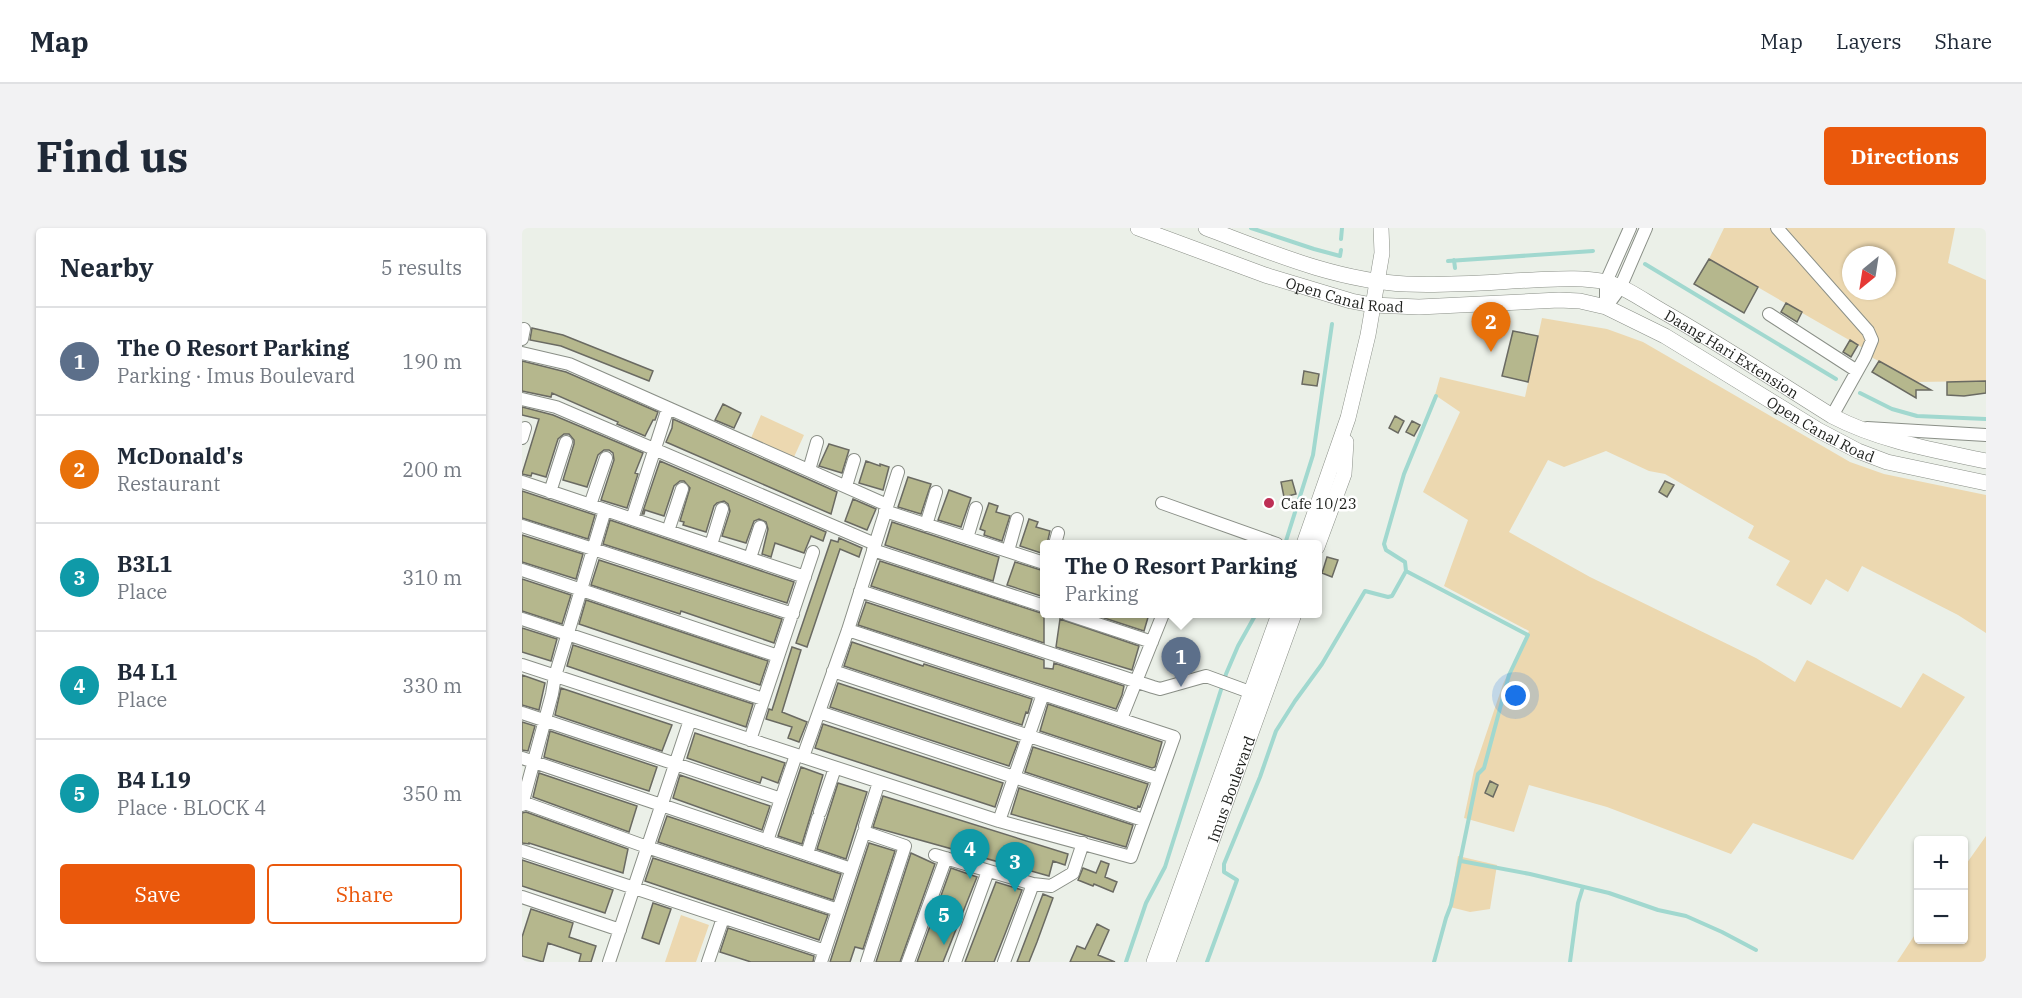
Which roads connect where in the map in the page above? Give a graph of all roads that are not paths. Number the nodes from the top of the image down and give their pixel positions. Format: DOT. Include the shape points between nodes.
graph roads {
  1 [pos="1138,228"];
  2 [pos="1206,228"];
  3 [pos="1381,228"];
  4 [pos="1630,228"];
  5 [pos="1646,228"];
  6 [pos="1777,228"];
  7 [pos="1377,281"];
  8 [pos="1613,285"];
  9 [pos="1372,305"];
  10 [pos="1606,307"];
  11 [pos="1769,314"];
  12 [pos="522,353"];
  13 [pos="1857,371"];
  14 [pos="522,399"];
  15 [pos="668,408"];
  16 [pos="1832,416"];
  17 [pos="1348,418"];
  18 [pos="1853,427"];
  19 [pos="1986,435"];
  20 [pos="567,442"];
  21 [pos="817,442"];
  22 [pos="654,451"];
  23 [pos="606,458"];
  24 [pos="854,460"];
  25 [pos="1986,461"];
  26 [pos="809,470"];
  27 [pos="897,472"];
  28 [pos="522,482"];
  29 [pos="1986,483"];
  30 [pos="846,486"];
  31 [pos="682,489"];
  32 [pos="550,492"];
  33 [pos="936,492"];
  34 [pos="1162,503"];
  35 [pos="590,505"];
  36 [pos="886,508"];
  37 [pos="976,508"];
  38 [pos="723,509"];
  39 [pos="605,510"];
  40 [pos="632,519"];
  41 [pos="1017,519"];
  42 [pos="926,525"];
  43 [pos="522,526"];
  44 [pos="760,527"];
  45 [pos="668,531"];
  46 [pos="967,538"];
  47 [pos="1266,540"];
  48 [pos="1305,540"];
  49 [pos="1320,540"];
  50 [pos="711,545"];
  51 [pos="874,547"];
  52 [pos="593,549"];
  53 [pos="1008,551"];
  54 [pos="813,552"];
  55 [pos="750,558"];
  56 [pos="1040,562"];
  57 [pos="522,570"];
  58 [pos="806,577"];
  59 [pos="581,590"];
  60 [pos="860,591"];
  61 [pos="1040,605"];
  62 [pos="793,615"];
  63 [pos="1079,618"];
  64 [pos="1161,618"];
  65 [pos="1279,618"];
  66 [pos="1291,618"];
  67 [pos="522,619"];
  68 [pos="848,630"];
  69 [pos="567,635"];
  70 [pos="1152,642"];
  71 [pos="778,656"];
  72 [pos="522,665"];
  73 [pos="833,671"];
  74 [pos="555,676"];
  75 [pos="1136,681"];
  76 [pos="1043,694"];
  77 [pos="1257,695"];
  78 [pos="764,699"];
  79 [pos="819,712"];
  80 [pos="522,713"];
  81 [pos="545,720"];
  82 [pos="690,720"];
  83 [pos="1121,720"];
  84 [pos="1028,737"];
  85 [pos="750,740"];
  86 [pos="799,756"];
  87 [pos="528,760"];
  88 [pos="675,764"];
  89 [pos="835,768"];
  90 [pos="1014,778"];
  91 [pos="1159,779"];
  92 [pos="879,782"];
  93 [pos="782,796"];
  94 [pos="522,803"];
  95 [pos="661,805"];
  96 [pos="1143,820"];
  97 [pos="999,822"];
  98 [pos="865,826"];
  99 [pos="767,841"];
  100 [pos="1083,843"];
  101 [pos="647,847"];
  102 [pos="522,851"];
  103 [pos="807,854"];
  104 [pos="851,869"];
  105 [pos="988,870"];
  106 [pos="1033,884"];
  107 [pos="633,888"];
  108 [pos="522,897"];
  109 [pos="838,910"];
  110 [pos="723,918"];
  111 [pos="620,930"];
  112 [pos="823,957"];
  113 [pos="711,961"];
  114 [pos="609,962"];
  115 [pos="867,962"];
  116 [pos="908,962"];
  117 [pos="955,962"];
  118 [pos="1004,962"];
  119 [pos="1154,962"];
  120 [pos="1168,962"];
  1 -- 9 [label="main road, Open Canal Road" via="1265,275"];
  2 -- 7 [label="main road, Open Canal Road" via="1272,253"];
  3 -- 7 [label="main road"];
  4 -- 8 [label="street"];
  5 -- 8 [label="street"];
  6 -- 13 [label="street" via="1868,332 1872,340"];
  7 -- 8 [label="main road, Open Canal Road" via="1408,284 1585,279"];
  7 -- 9 [label="main road"];
  8 -- 10 [label="street"];
  8 -- 16 [label="main road, Daang Hari Extension" via="1676,319"];
  9 -- 10 [label="main road, Open Canal Road" via="1419,307 1559,300"];
  9 -- 17 [label="main road"];
  10 -- 29 [label="main road, Open Canal Road" via="1665,336 1858,451 1887,462"];
  11 -- 13 [label="street"];
  12 -- 15 [label="street" via="569,364"];
  13 -- 16 [label="street"];
  14 -- 22 [label="street" via="556,407"];
  15 -- 22 [label="street"];
  15 -- 26 [label="street"];
  16 -- 18 [label="main road, Daang Hari Extension"];
  17 -- 48 [label="main road"];
  17 -- 49 [label="main road" via="1344,474"];
  18 -- 19 [label="street, Open Canal Road"];
  18 -- 25 [label="main road, Open Canal Road" via="1912,446"];
  20 -- 32 [label="street"];
  21 -- 26 [label="street"];
  22 -- 40 [label="street"];
  22 -- 51 [label="street"];
  23 -- 35 [label="street"];
  24 -- 30 [label="street"];
  26 -- 30 [label="street"];
  27 -- 36 [label="street"];
  28 -- 32 [label="street"];
  30 -- 36 [label="street"];
  31 -- 45 [label="street"];
  32 -- 35 [label="street"];
  33 -- 42 [label="street"];
  34 -- 47 [label="street"];
  35 -- 39 [label="street"];
  36 -- 42 [label="street"];
  36 -- 51 [label="street"];
  37 -- 46 [label="street"];
  38 -- 50 [label="street"];
  39 -- 40 [label="street"];
  39 -- 52 [label="street"];
  40 -- 45 [label="street"];
  41 -- 53 [label="street"];
  42 -- 46 [label="street"];
  43 -- 52 [label="street"];
  44 -- 55 [label="street"];
  45 -- 50 [label="street"];
  46 -- 53 [label="street"];
  50 -- 55 [label="street"];
  51 -- 60 [label="street"];
  51 -- 61 [label="street"];
  52 -- 59 [label="street"];
  52 -- 62 [label="street"];
  53 -- 56 [label="street"];
  54 -- 58 [label="street"];
  55 -- 58 [label="street"];
  57 -- 59 [label="street"];
  58 -- 62 [label="street"];
  59 -- 69 [label="street"];
  59 -- 71 [label="street"];
  60 -- 68 [label="street"];
  60 -- 75 [label="street"];
  62 -- 71 [label="street"];
  63 -- 70 [label="street"];
  64 -- 70 [label="street"];
  65 -- 77 [label="main road, Imus Boulevard"];
  66 -- 77 [label="main road, Imus Boulevard"];
  67 -- 69 [label="street"];
  68 -- 73 [label="street"];
  68 -- 76 [label="street"];
  69 -- 74 [label="street"];
  69 -- 78 [label="street"];
  70 -- 75 [label="street"];
  71 -- 78 [label="street"];
  72 -- 74 [label="street"];
  73 -- 79 [label="street"];
  73 -- 84 [label="street"];
  74 -- 81 [label="street"];
  74 -- 82 [label="street"];
  75 -- 77 [label="street" via="1160,689 1206,676"];
  75 -- 83 [label="street"];
  76 -- 83 [label="street"];
  76 -- 84 [label="street"];
  77 -- 119 [label="main road, Imus Boulevard"];
  77 -- 120 [label="main road, Imus Boulevard"];
  78 -- 85 [label="street"];
  79 -- 86 [label="street"];
  79 -- 90 [label="street"];
  80 -- 81 [label="street"];
  81 -- 87 [label="street"];
  81 -- 88 [label="street"];
  82 -- 85 [label="street"];
  82 -- 88 [label="street"];
  83 -- 91 [label="street" via="1174,736"];
  84 -- 90 [label="street"];
  84 -- 91 [label="street"];
  85 -- 86 [label="street"];
  86 -- 89 [label="street"];
  86 -- 93 [label="street"];
  87 -- 94 [label="street"];
  87 -- 95 [label="street"];
  88 -- 95 [label="street"];
  88 -- 99 [label="street" via="781,799"];
  89 -- 92 [label="street"];
  89 -- 103 [label="street"];
  90 -- 96 [label="street"];
  90 -- 97 [label="street"];
  91 -- 96 [label="street"];
  92 -- 97 [label="street"];
  92 -- 98 [label="street"];
  94 -- 101 [label="street"];
  95 -- 99 [label="street"];
  95 -- 101 [label="street"];
  96 -- 100 [label="street" via="1131,857"];
  97 -- 100 [label="street"];
  99 -- 103 [label="street"];
  100 -- 106 [label="street" via="1073,873 1051,886"];
  101 -- 107 [label="street"];
  101 -- 109 [label="street"];
  102 -- 107 [label="street"];
  103 -- 104 [label="street"];
  104 -- 109 [label="street"];
  104 -- 115 [label="street" via="864,832 905,846"];
  105 -- 106 [label="street"];
  105 -- 116 [label="street" via="941,856"];
  105 -- 117 [label="street"];
  106 -- 118 [label="street"];
  107 -- 110 [label="street"];
  107 -- 111 [label="street"];
  108 -- 111 [label="street"];
  109 -- 112 [label="street"];
  110 -- 112 [label="street"];
  110 -- 113 [label="street"];
  111 -- 114 [label="street"];
}
